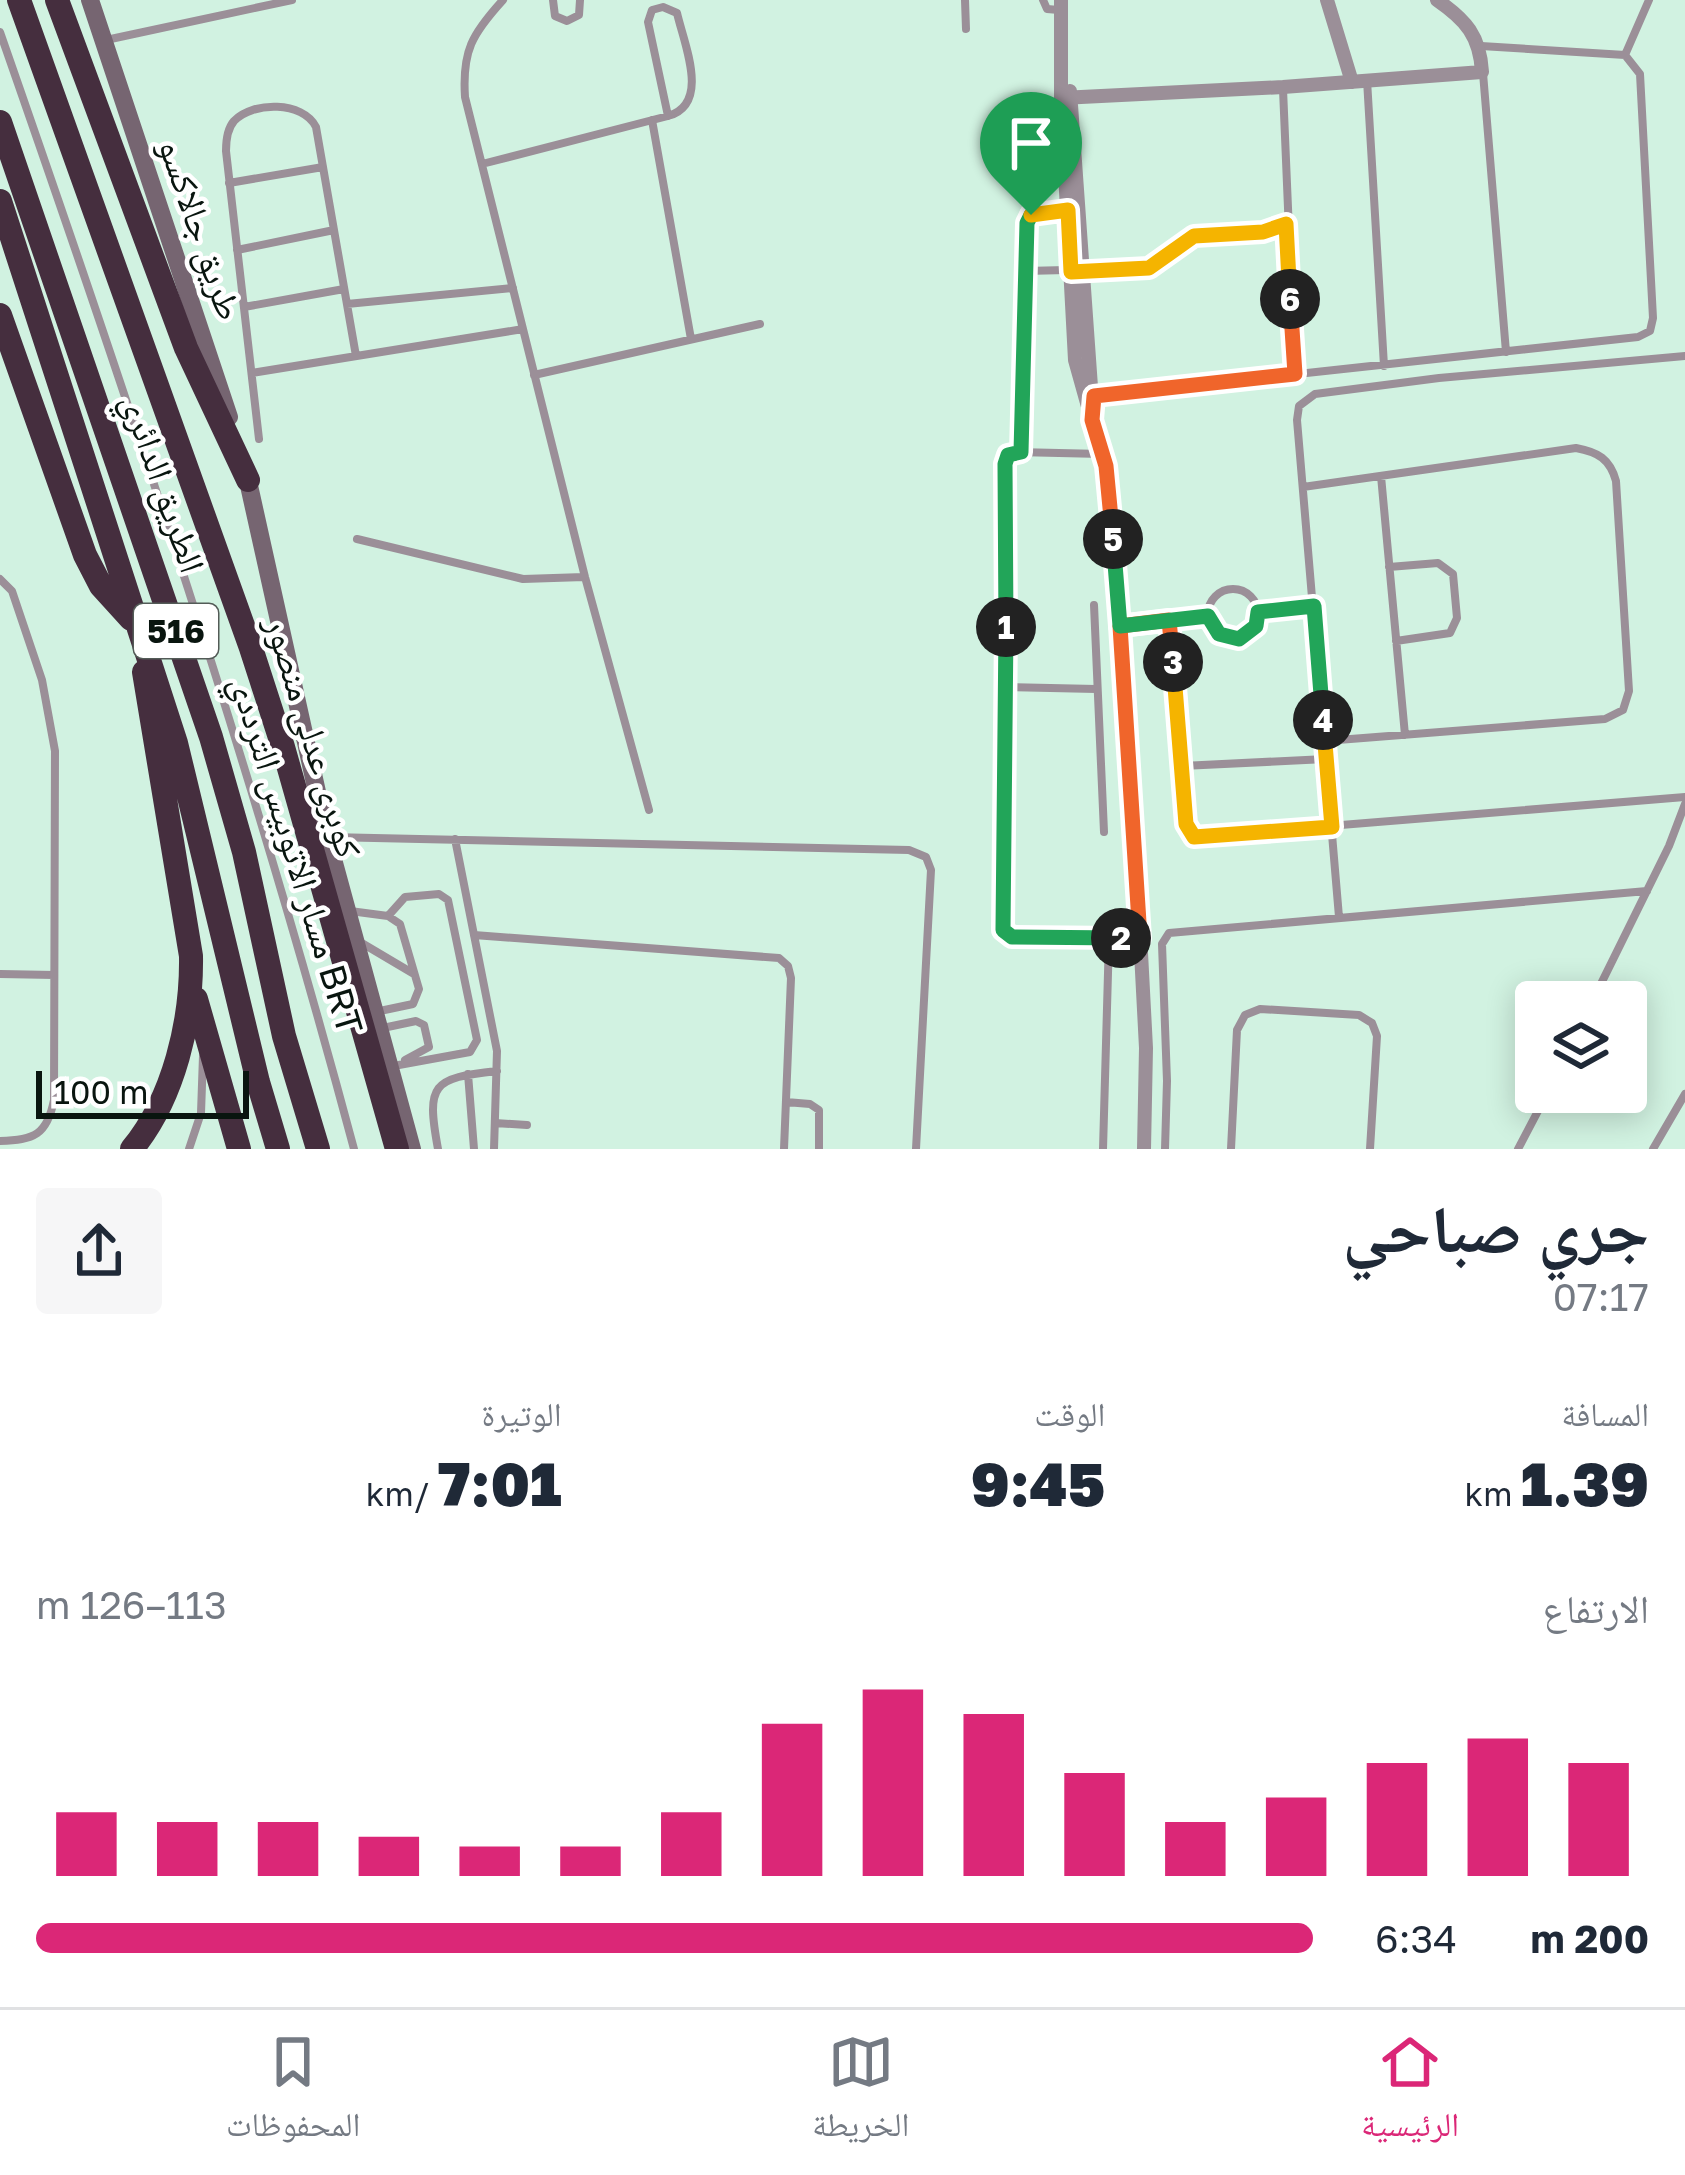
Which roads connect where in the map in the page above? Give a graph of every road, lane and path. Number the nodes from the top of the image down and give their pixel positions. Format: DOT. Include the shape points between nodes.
graph roads {
  1 [pos="19,0"];
  2 [pos="58,0"];
  3 [pos="90,0"];
  4 [pos="292,0"];
  5 [pos="503,0"];
  6 [pos="553,0"];
  7 [pos="580,0"];
  8 [pos="965,0"];
  9 [pos="1043,0"];
  10 [pos="1327,0"];
  11 [pos="1437,0"];
  12 [pos="1649,0"];
  13 [pos="1061,5"];
  14 [pos="966,29"];
  15 [pos="0,32"];
  16 [pos="100,41"];
  17 [pos="1480,46"];
  18 [pos="1625,55"];
  19 [pos="1483,72"];
  20 [pos="1359,81"];
  21 [pos="1283,87"];
  22 [pos="1066,92"];
  23 [pos="668,116"];
  24 [pos="652,120"];
  25 [pos="0,122"];
  26 [pos="482,164"];
  27 [pos="323,166"];
  28 [pos="230,183"];
  29 [pos="0,201"];
  30 [pos="1068,210"];
  31 [pos="1286,224"];
  32 [pos="334,230"];
  33 [pos="237,250"];
  34 [pos="1025,272"];
  35 [pos="1077,272"];
  36 [pos="513,288"];
  37 [pos="344,289"];
  38 [pos="347,304"];
  39 [pos="244,307"];
  40 [pos="0,315"];
  41 [pos="760,324"];
  42 [pos="523,329"];
  43 [pos="77,338"];
  44 [pos="691,340"];
  45 [pos="1506,352"];
  46 [pos="145,353"];
  47 [pos="356,356"];
  48 [pos="1685,356"];
  49 [pos="1384,366"];
  50 [pos="251,373"];
  51 [pos="1295,374"];
  52 [pos="534,375"];
  53 [pos="1094,396"];
  54 [pos="1092,420"];
  55 [pos="260,439"];
  56 [pos="1021,452"];
  57 [pos="1103,454"];
  58 [pos="83,460"];
  59 [pos="1381,476"];
  60 [pos="248,480"];
  61 [pos="1303,487"];
  62 [pos="357,538"];
  63 [pos="1390,567"];
  64 [pos="585,578"];
  65 [pos="0,579"];
  66 [pos="1094,605"];
  67 [pos="1314,606"];
  68 [pos="1258,612"];
  69 [pos="1208,616"];
  70 [pos="1169,620"];
  71 [pos="1120,626"];
  72 [pos="139,634"];
  73 [pos="1396,641"];
  74 [pos="1005,688"];
  75 [pos="1096,689"];
  76 [pos="1405,735"];
  77 [pos="1325,741"];
  78 [pos="1326,759"];
  79 [pos="1182,766"];
  80 [pos="1685,801"];
  81 [pos="649,809"];
  82 [pos="1332,827"];
  83 [pos="1104,832"];
  84 [pos="327,837"];
  85 [pos="455,839"];
  86 [pos="1647,891"];
  87 [pos="348,911"];
  88 [pos="388,916"];
  89 [pos="1339,916"];
  90 [pos="474,935"];
  91 [pos="1108,938"];
  92 [pos="1140,938"];
  93 [pos="355,939"];
  94 [pos="0,974"];
  95 [pos="54,975"];
  96 [pos="416,975"];
  97 [pos="191,980"];
  98 [pos="1602,981"];
  99 [pos="375,1021"];
  100 [pos="202,1030"];
  101 [pos="390,1066"];
  102 [pos="497,1072"];
  103 [pos="468,1074"];
  104 [pos="1685,1094"];
  105 [pos="786,1102"];
  106 [pos="1538,1113"];
  107 [pos="495,1123"];
  108 [pos="527,1125"];
  109 [pos="0,1141"];
  110 [pos="132,1149"];
  111 [pos="189,1149"];
  112 [pos="238,1149"];
  113 [pos="278,1149"];
  114 [pos="318,1149"];
  115 [pos="354,1149"];
  116 [pos="397,1149"];
  117 [pos="412,1149"];
  118 [pos="439,1149"];
  119 [pos="474,1149"];
  120 [pos="494,1149"];
  121 [pos="784,1149"];
  122 [pos="819,1149"];
  123 [pos="916,1149"];
  124 [pos="1103,1149"];
  125 [pos="1144,1149"];
  126 [pos="1165,1149"];
  127 [pos="1231,1149"];
  128 [pos="1370,1149"];
  129 [pos="1518,1149"];
  130 [pos="1653,1149"];
  1 -- 46 [label="highway, الطريق الدائري / 516"];
  2 -- 60 [label="highway" via="187,348"];
  3 -- 16 [label="main road, طريق جالاكسو"];
  4 -- 16 [label="lane"];
  5 -- 26 [label="lane" via="467,47 463,70"];
  6 -- 7 [label="lane" via="555,16 567,21 579,15"];
  8 -- 14 [label="lane"];
  9 -- 13 [label="lane" via="1048,9"];
  10 -- 20 [label="street"];
  11 -- 17 [label="street"];
  12 -- 18 [label="lane"];
  13 -- 22 [label="street"];
  15 -- 115 [label="lane, مسار الاتوبيس الترددي BRT" via="193,602"];
  16 -- 60 [label="main road, طريق جالاكسو"];
  17 -- 18 [label="lane"];
  17 -- 19 [label="street"];
  18 -- 45 [label="lane" via="1640,74 1650,331"];
  19 -- 20 [label="street"];
  19 -- 45 [label="lane"];
  20 -- 21 [label="street"];
  20 -- 49 [label="lane"];
  21 -- 22 [label="street"];
  21 -- 31 [label="lane"];
  22 -- 30 [label="street"];
  22 -- 35 [label="street"];
  23 -- 23 [label="lane" via="692,96 676,13 663,7 648,22"];
  23 -- 24 [label="lane"];
  24 -- 26 [label="lane"];
  24 -- 44 [label="lane"];
  25 -- 43 [label="highway, الطريق الدائري / 516"];
  26 -- 36 [label="lane"];
  27 -- 28 [label="lane"];
  27 -- 28 [label="lane" via="310,114 284,107 247,113 227,134"];
  27 -- 32 [label="lane"];
  28 -- 33 [label="lane"];
  29 -- 58 [label="highway, الطريق الدائري / 516"];
  30 -- 34 [label="lane" via="1031,215"];
  30 -- 35 [label="street"];
  31 -- 35 [label="lane" via="1194,236 1149,268"];
  31 -- 51 [label="lane"];
  32 -- 33 [label="lane"];
  32 -- 37 [label="lane"];
  33 -- 39 [label="lane"];
  34 -- 35 [label="lane"];
  34 -- 56 [label="lane"];
  35 -- 53 [label="street"];
  35 -- 54 [label="street" via="1075,360"];
  36 -- 38 [label="lane"];
  36 -- 42 [label="lane"];
  37 -- 38 [label="lane"];
  37 -- 39 [label="lane"];
  38 -- 47 [label="lane"];
  39 -- 50 [label="lane"];
  40 -- 72 [label="highway" via="85,555"];
  41 -- 44 [label="lane"];
  42 -- 47 [label="lane"];
  42 -- 52 [label="lane"];
  43 -- 58 [label="highway"];
  43 -- 114 [label="highway, الطريق الدائري / 516" via="228,794"];
  44 -- 52 [label="lane"];
  45 -- 49 [label="lane"];
  46 -- 116 [label="highway, كوبرى عدلى منصور / 516" via="283,747"];
  47 -- 50 [label="lane"];
  48 -- 61 [label="lane" via="1316,394 1297,412"];
  49 -- 51 [label="lane"];
  50 -- 55 [label="lane"];
  51 -- 53 [label="lane"];
  52 -- 64 [label="lane"];
  53 -- 54 [label="street"];
  54 -- 57 [label="street"];
  56 -- 57 [label="lane"];
  56 -- 74 [label="lane" via="1005,464"];
  57 -- 71 [label="street"];
  58 -- 72 [label="highway, الطريق الدائري / 516"];
  59 -- 61 [label="lane"];
  59 -- 63 [label="lane"];
  59 -- 76 [label="lane" via="1576,448 1609,462 1616,481 1629,691 1623,710 1605,719"];
  60 -- 84 [label="main road, طريق جالاكسو"];
  61 -- 67 [label="lane"];
  62 -- 64 [label="lane" via="523,579"];
  63 -- 73 [label="lane"];
  63 -- 73 [label="lane" via="1438,563 1453,574 1450,633"];
  64 -- 81 [label="lane"];
  65 -- 95 [label="lane" via="12,591 42,680 55,751"];
  66 -- 75 [label="lane"];
  67 -- 68 [label="lane"];
  67 -- 77 [label="lane"];
  68 -- 69 [label="lane" via="1248,593 1227,590"];
  68 -- 69 [label="lane" via="1256,626 1239,639 1219,634"];
  69 -- 70 [label="lane"];
  70 -- 71 [label="lane"];
  70 -- 79 [label="lane"];
  71 -- 92 [label="street"];
  72 -- 97 [label="highway"];
  72 -- 113 [label="highway, الطريق الدائري / 516" via="176,743"];
  73 -- 76 [label="lane"];
  74 -- 75 [label="lane"];
  74 -- 91 [label="lane" via="1003,930 1012,937"];
  75 -- 83 [label="lane"];
  76 -- 77 [label="lane"];
  77 -- 78 [label="lane"];
  78 -- 79 [label="lane"];
  78 -- 82 [label="lane"];
  79 -- 82 [label="lane" via="1194,837"];
  80 -- 82 [label="lane"];
  80 -- 86 [label="lane"];
  82 -- 89 [label="lane"];
  84 -- 85 [label="lane"];
  84 -- 87 [label="main road, طريق جالاكسو"];
  85 -- 90 [label="lane"];
  85 -- 123 [label="lane" via="921,854 931,870"];
  86 -- 89 [label="lane"];
  86 -- 98 [label="lane"];
  87 -- 88 [label="lane"];
  87 -- 93 [label="main road, طريق جالاكسو"];
  88 -- 96 [label="lane" via="402,928"];
  88 -- 101 [label="lane" via="405,897 448,900 477,1040 470,1052"];
  89 -- 126 [label="lane" via="1166,935"];
  90 -- 102 [label="lane"];
  90 -- 105 [label="lane" via="779,958 791,978"];
  91 -- 92 [label="lane"];
  91 -- 124 [label="lane"];
  92 -- 125 [label="street"];
  93 -- 96 [label="lane"];
  93 -- 99 [label="main road, طريق جالاكسو"];
  94 -- 95 [label="lane"];
  95 -- 109 [label="lane" via="51,1117 35,1138"];
  96 -- 99 [label="lane" via="416,1001"];
  97 -- 100 [label="highway"];
  97 -- 110 [label="highway" via="172,1067"];
  99 -- 101 [label="main road, طريق جالاكسو"];
  99 -- 101 [label="lane" via="425,1028 427,1050"];
  100 -- 111 [label="lane" via="201,1113"];
  100 -- 112 [label="highway"];
  101 -- 117 [label="main road, طريق جالاكسو"];
  102 -- 103 [label="lane"];
  102 -- 107 [label="lane"];
  103 -- 118 [label="lane" via="445,1080 432,1096"];
  103 -- 119 [label="lane"];
  104 -- 130 [label="lane"];
  105 -- 121 [label="lane"];
  105 -- 122 [label="lane" via="819,1110"];
  106 -- 129 [label="lane"];
  107 -- 108 [label="lane"];
  107 -- 120 [label="lane"];
  127 -- 128 [label="lane" via="1238,1030 1260,1009 1359,1015 1372,1023"];
}
